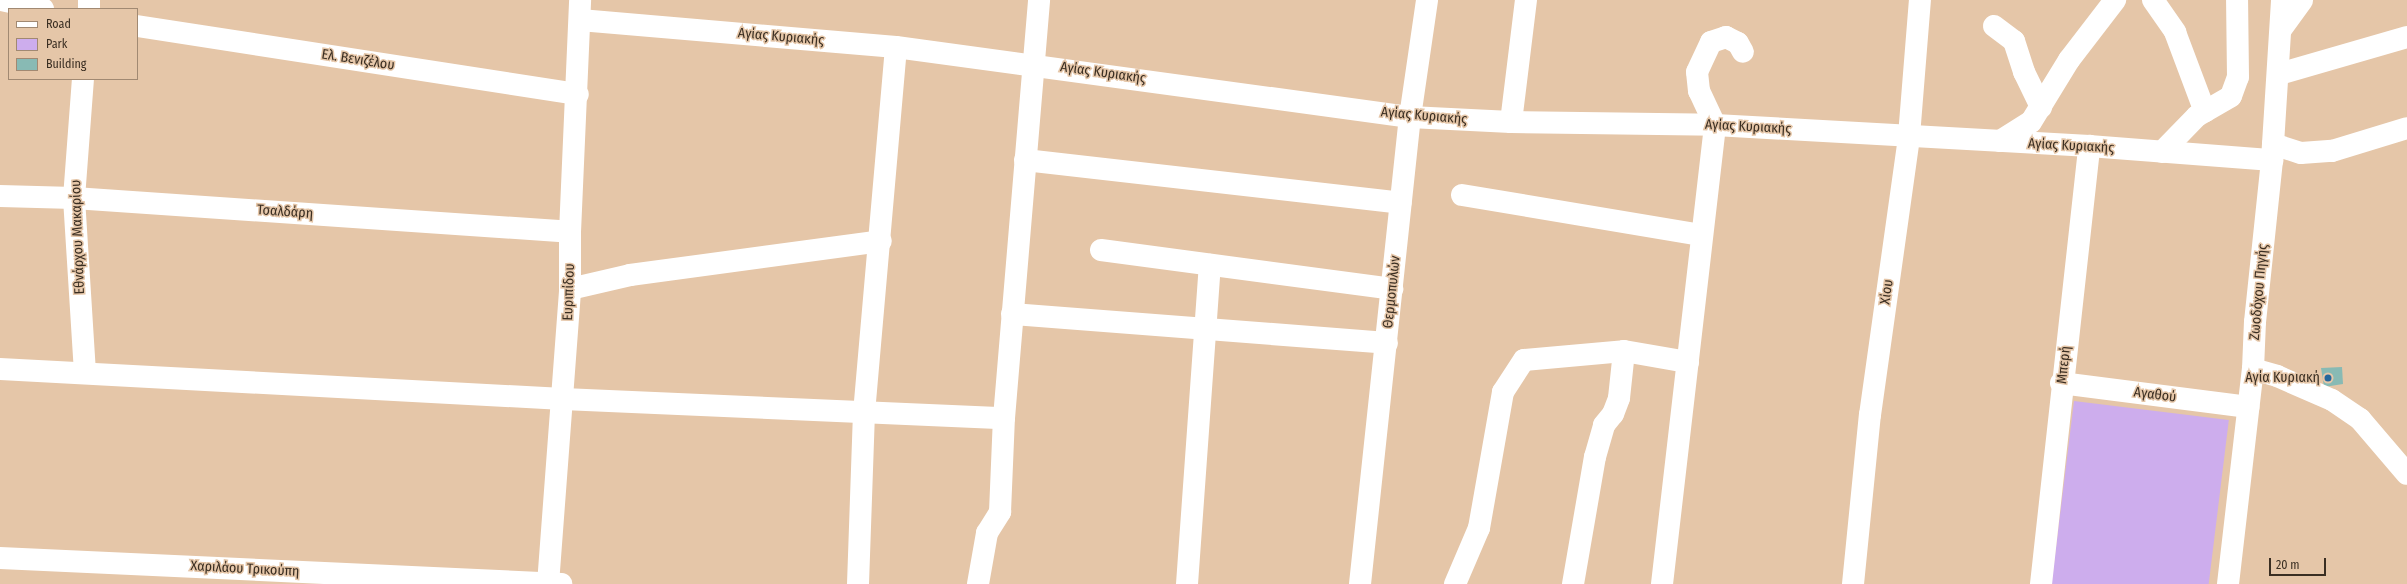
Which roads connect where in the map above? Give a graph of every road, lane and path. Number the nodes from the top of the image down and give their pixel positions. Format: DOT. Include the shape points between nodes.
graph roads {
  1 [pos="2,0"];
  2 [pos="1039,0"];
  3 [pos="1427,0"];
  4 [pos="1526,0"];
  5 [pos="1920,0"];
  6 [pos="2115,0"];
  7 [pos="2153,0"];
  8 [pos="2237,0"];
  9 [pos="2282,0"];
  10 [pos="2302,0"];
  11 [pos="38,8"];
  12 [pos="580,10"];
  13 [pos="138,26"];
  14 [pos="1994,26"];
  15 [pos="2282,28"];
  16 [pos="2407,37"];
  17 [pos="896,47"];
  18 [pos="1742,52"];
  19 [pos="1034,63"];
  20 [pos="2279,74"];
  21 [pos="83,80"];
  22 [pos="578,94"];
  23 [pos="2041,107"];
  24 [pos="2205,112"];
  25 [pos="1410,117"];
  26 [pos="1511,122"];
  27 [pos="1714,125"];
  28 [pos="2407,128"];
  29 [pos="1909,136"];
  30 [pos="2000,142"];
  31 [pos="2088,146"];
  32 [pos="2162,152"];
  33 [pos="2273,152"];
  34 [pos="1025,160"];
  35 [pos="0,196"];
  36 [pos="1462,196"];
  37 [pos="74,198"];
  38 [pos="1401,202"];
  39 [pos="570,232"];
  40 [pos="1702,236"];
  41 [pos="881,241"];
  42 [pos="1101,250"];
  43 [pos="1210,264"];
  44 [pos="570,289"];
  45 [pos="1392,289"];
  46 [pos="1012,314"];
  47 [pos="1206,328"];
  48 [pos="1387,343"];
  49 [pos="1624,351"];
  50 [pos="1688,362"];
  51 [pos="0,368"];
  52 [pos="2253,369"];
  53 [pos="85,371"];
  54 [pos="2062,383"];
  55 [pos="564,400"];
  56 [pos="2248,406"];
  57 [pos="864,413"];
  58 [pos="1004,418"];
  59 [pos="2407,474"];
  60 [pos="0,558"];
  61 [pos="146,574"];
  62 [pos="340,579"];
  63 [pos="552,584"];
  64 [pos="858,584"];
  65 [pos="978,584"];
  66 [pos="1187,584"];
  67 [pos="1360,584"];
  68 [pos="1455,584"];
  69 [pos="1573,584"];
  70 [pos="1662,584"];
  71 [pos="1853,584"];
  72 [pos="2041,584"];
  73 [pos="2228,584"];
  1 -- 11 [label="street"];
  2 -- 19 [label="street"];
  3 -- 25 [label="street, Θερμοπυλών"];
  4 -- 26 [label="street"];
  5 -- 29 [label="street, Χίου"];
  6 -- 23 [label="street" via="2069,60"];
  7 -- 24 [label="street" via="2175,32"];
  8 -- 24 [label="street" via="2238,78 2231,96"];
  9 -- 15 [label="street, Ζωοδόχου Πηγής"];
  10 -- 15 [label="street"];
  12 -- 17 [label="street, Αγίας Κυριακής"];
  12 -- 22 [label="street, Ευριπίδου"];
  13 -- 22 [label="street, Ελ. Βενιζέλου"];
  14 -- 23 [label="street" via="2014,41 2024,72"];
  15 -- 20 [label="street, Ζωοδόχου Πηγής"];
  16 -- 20 [label="street"];
  17 -- 19 [label="street, Αγίας Κυριακής"];
  17 -- 41 [label="street"];
  18 -- 27 [label="street" via="1738,43 1726,37 1711,42 1703,55 1697,72 1699,91"];
  19 -- 25 [label="street, Αγίας Κυριακής"];
  19 -- 34 [label="street"];
  20 -- 33 [label="street, Ζωοδόχου Πηγής"];
  21 -- 37 [label="street, Εθνάρχου Μακαρίου"];
  22 -- 39 [label="street, Ευριπίδου"];
  23 -- 30 [label="street" via="2031,122"];
  24 -- 32 [label="street" via="2179,132"];
  25 -- 26 [label="street, Αγίας Κυριακής"];
  25 -- 38 [label="street, Θερμοπυλών"];
  26 -- 27 [label="street, Αγίας Κυριακής"];
  27 -- 29 [label="street, Αγίας Κυριακής"];
  27 -- 40 [label="street"];
  28 -- 33 [label="street, Αγίας Κυριακής" via="2332,151"];
  29 -- 30 [label="street, Αγίας Κυριακής"];
  29 -- 71 [label="street, Χίου" via="1870,415"];
  30 -- 31 [label="street, Αγίας Κυριακής"];
  31 -- 32 [label="street, Αγίας Κυριακής"];
  31 -- 54 [label="street, Μπερή"];
  32 -- 33 [label="street, Αγίας Κυριακής"];
  33 -- 52 [label="street, Ζωοδόχου Πηγής" via="2255,322"];
  34 -- 38 [label="street"];
  34 -- 46 [label="street"];
  35 -- 37 [label="street, Τσαλδάρη"];
  36 -- 40 [label="street"];
  37 -- 39 [label="street, Τσαλδάρη"];
  37 -- 53 [label="street, Εθνάρχου Μακαρίου"];
  38 -- 45 [label="street, Θερμοπυλών"];
  39 -- 44 [label="street, Ευριπίδου"];
  40 -- 50 [label="street"];
  41 -- 44 [label="street" via="630,275"];
  41 -- 57 [label="street"];
  42 -- 43 [label="street"];
  43 -- 45 [label="street"];
  43 -- 47 [label="street"];
  44 -- 55 [label="street, Ευριπίδου"];
  45 -- 48 [label="street, Θερμοπυλών"];
  46 -- 47 [label="street"];
  46 -- 58 [label="street"];
  47 -- 48 [label="street"];
  47 -- 66 [label="street"];
  48 -- 67 [label="street, Θερμοπυλών"];
  49 -- 50 [label="street"];
  49 -- 68 [label="street" via="1524,360 1512,374 1503,392 1480,528"];
  49 -- 69 [label="street" via="1619,398 1613,414 1604,425 1595,457"];
  50 -- 70 [label="street"];
  51 -- 53 [label="street"];
  52 -- 56 [label="street, Ζωοδόχου Πηγής"];
  52 -- 59 [label="street" via="2277,376 2332,400 2360,419"];
  53 -- 55 [label="street"];
  54 -- 56 [label="street, Αγαθού"];
  54 -- 72 [label="street, Μπερή"];
  55 -- 57 [label="street"];
  55 -- 63 [label="street, Ευριπίδου"];
  56 -- 73 [label="street, Ζωοδόχου Πηγής"];
  57 -- 58 [label="street"];
  57 -- 64 [label="street"];
  58 -- 65 [label="street" via="1000,512 987,533"];
  60 -- 61 [label="street, Χαριλάου Τρικούπη"];
  61 -- 62 [label="street, Χαριλάου Τρικούπη"];
  62 -- 63 [label="street, Χαριλάου Τρικούπη"];
}
